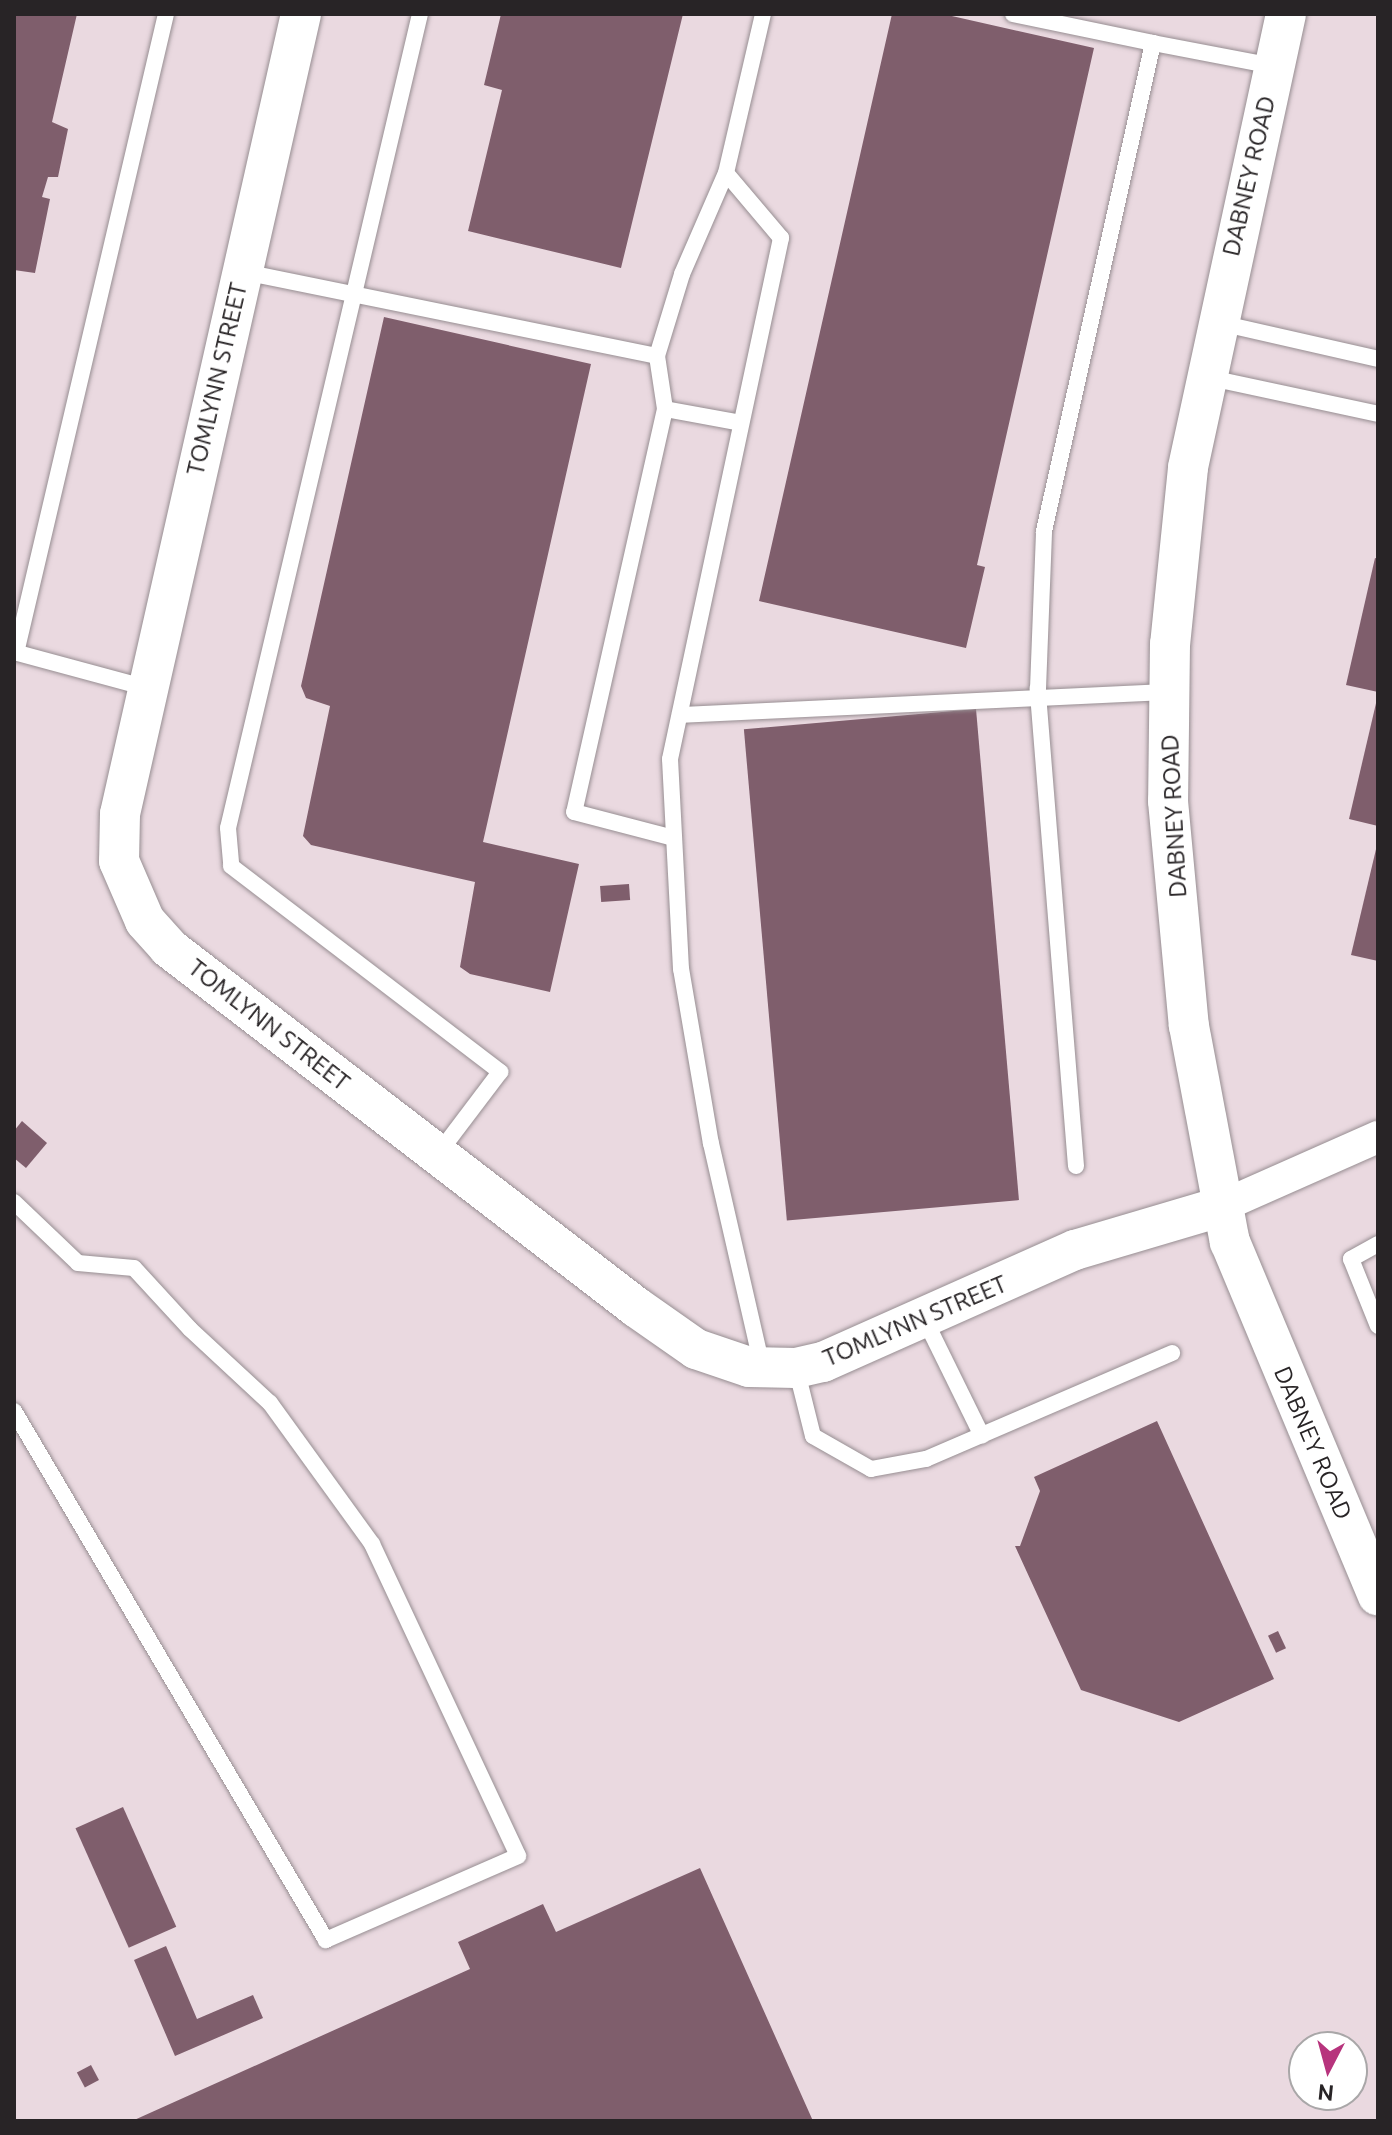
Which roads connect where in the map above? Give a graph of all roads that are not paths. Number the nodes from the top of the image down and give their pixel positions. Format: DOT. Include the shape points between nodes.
graph roads {
  1 [pos="166,14"];
  2 [pos="301,14"];
  3 [pos="420,14"];
  4 [pos="763,14"];
  5 [pos="1013,14"];
  6 [pos="1286,14"];
  7 [pos="1153,43"];
  8 [pos="1274,66"];
  9 [pos="726,173"];
  10 [pos="242,272"];
  11 [pos="356,297"];
  12 [pos="1216,322"];
  13 [pos="657,356"];
  14 [pos="1378,359"];
  15 [pos="1204,377"];
  16 [pos="665,409"];
  17 [pos="1378,414"];
  18 [pos="741,423"];
  19 [pos="15,653"];
  20 [pos="147,688"];
  21 [pos="1169,692"];
  22 [pos="1038,695"];
  23 [pos="680,715"];
  24 [pos="674,838"];
  25 [pos="1378,1137"];
  26 [pos="438,1154"];
  27 [pos="1076,1166"];
  28 [pos="14,1202"];
  29 [pos="1220,1207"];
  30 [pos="1378,1244"];
  31 [pos="924,1318"];
  32 [pos="1378,1326"];
  33 [pos="1172,1353"];
  34 [pos="779,1368"];
  35 [pos="14,1411"];
  36 [pos="982,1436"];
  37 [pos="1378,1595"];
  1 -- 19 [label="lane"];
  2 -- 10 [label="street, TOMLYNN STREET"];
  3 -- 11 [label="lane"];
  4 -- 9 [label="lane"];
  5 -- 7 [label="lane"];
  6 -- 8 [label="street, DABNEY ROAD"];
  7 -- 8 [label="lane"];
  7 -- 22 [label="lane" via="1044,531"];
  8 -- 12 [label="street, DABNEY ROAD"];
  9 -- 13 [label="lane" via="682,274"];
  9 -- 18 [label="lane" via="781,238"];
  10 -- 11 [label="lane"];
  10 -- 20 [label="street, TOMLYNN STREET"];
  11 -- 13 [label="lane"];
  11 -- 26 [label="lane" via="228,828 231,866 500,1072"];
  12 -- 14 [label="lane"];
  12 -- 15 [label="street, DABNEY ROAD"];
  13 -- 16 [label="lane"];
  15 -- 17 [label="lane"];
  15 -- 21 [label="street, DABNEY ROAD" via="1177,561"];
  16 -- 18 [label="lane"];
  16 -- 24 [label="lane" via="574,812"];
  18 -- 23 [label="lane"];
  19 -- 20 [label="lane"];
  20 -- 26 [label="street, TOMLYNN STREET" via="120,814 119,861 145,921 169,948"];
  21 -- 22 [label="lane"];
  21 -- 29 [label="street, DABNEY ROAD" via="1168,801 1189,1026"];
  22 -- 23 [label="lane"];
  22 -- 27 [label="lane"];
  23 -- 24 [label="lane" via="670,759"];
  24 -- 34 [label="lane" via="681,969 711,1144"];
  25 -- 29 [label="street"];
  26 -- 34 [label="street, TOMLYNN STREET" via="696,1349"];
  28 -- 35 [label="lane" via="78,1263 134,1268 270,1403 372,1544 518,1856 326,1940"];
  29 -- 31 [label="street, TOMLYNN STREET" via="1075,1250"];
  29 -- 37 [label="street, DABNEY ROAD"];
  30 -- 32 [label="lane" via="1351,1259"];
  31 -- 34 [label="street, TOMLYNN STREET" via="823,1362"];
  31 -- 36 [label="lane"];
  33 -- 36 [label="lane"];
  34 -- 36 [label="lane" via="813,1436 871,1469 926,1459"];
}
